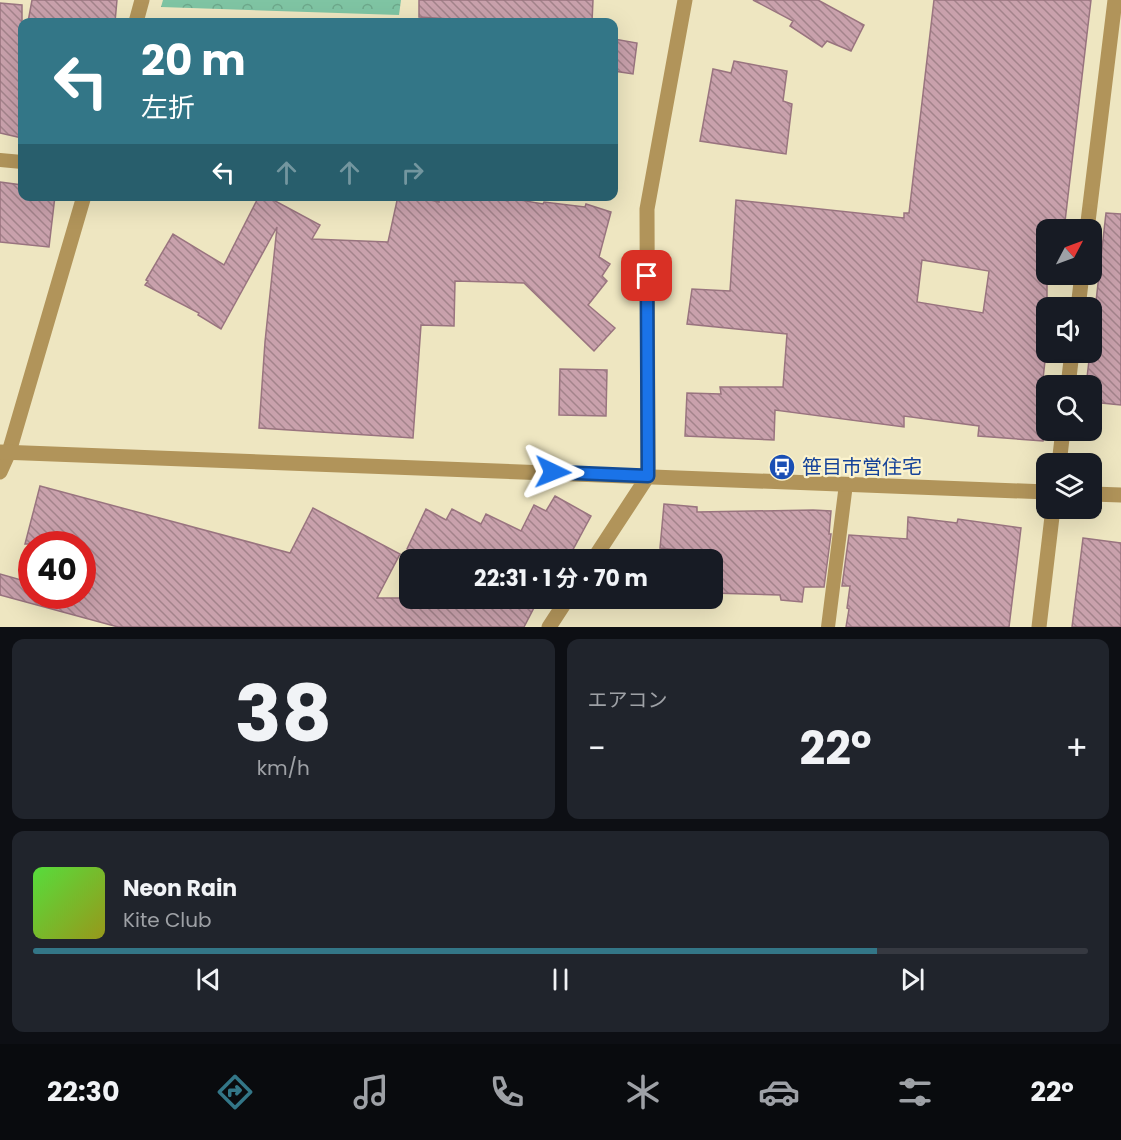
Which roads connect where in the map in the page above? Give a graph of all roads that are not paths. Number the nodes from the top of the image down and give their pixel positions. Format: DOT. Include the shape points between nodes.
graph roads {
  1 [pos="142,0"];
  2 [pos="685,0"];
  3 [pos="1115,0"];
  4 [pos="137,18"];
  5 [pos="0,160"];
  6 [pos="18,162"];
  7 [pos="82,201"];
  8 [pos="1088,219"];
  9 [pos="4,452"];
  10 [pos="0,472"];
  11 [pos="648,476"];
  12 [pos="846,484"];
  13 [pos="1036,492"];
  14 [pos="1102,494"];
  15 [pos="1121,495"];
  16 [pos="1052,519"];
  17 [pos="601,549"];
  18 [pos="561,609"];
  19 [pos="549,627"];
  20 [pos="828,627"];
  21 [pos="1039,627"];
  1 -- 4 [label="street"];
  2 -- 11 [label="street" via="646,209"];
  3 -- 8 [label="street"];
  5 -- 6 [label="lane"];
  7 -- 9 [label="street"];
  9 -- 10 [label="street"];
  9 -- 11 [label="street"];
  11 -- 12 [label="street"];
  11 -- 17 [label="street"];
  12 -- 13 [label="street"];
  12 -- 20 [label="lane"];
  14 -- 15 [label="street"];
  16 -- 21 [label="street"];
  18 -- 19 [label="street"];
}
